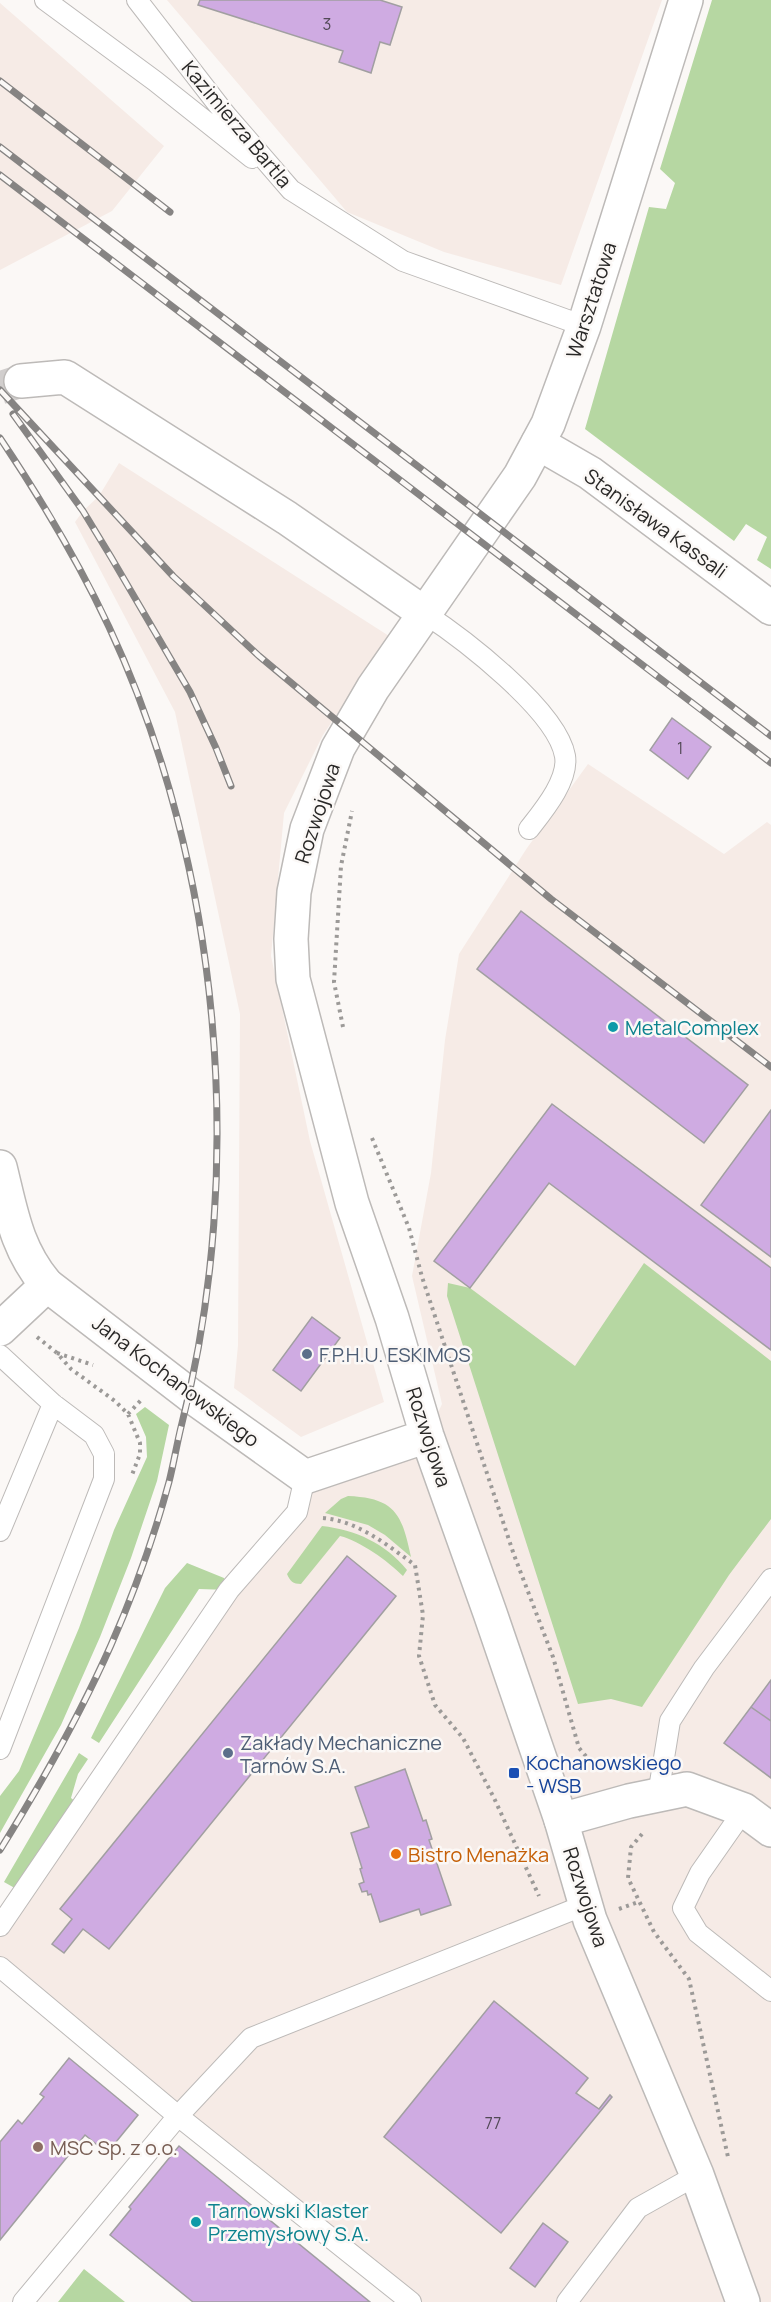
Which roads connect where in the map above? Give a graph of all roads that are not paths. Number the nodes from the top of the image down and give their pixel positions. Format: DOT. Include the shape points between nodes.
graph roads {
  1 [pos="45,0"];
  2 [pos="137,0"];
  3 [pos="686,0"];
  4 [pos="291,190"];
  5 [pos="584,326"];
  6 [pos="21,381"];
  7 [pos="538,443"];
  8 [pos="450,578"];
  9 [pos="771,608"];
  10 [pos="424,613"];
  11 [pos="529,829"];
  12 [pos="0,1167"];
  13 [pos="47,1284"];
  14 [pos="0,1329"];
  15 [pos="0,1355"];
  16 [pos="53,1404"];
  17 [pos="427,1436"];
  18 [pos="305,1477"];
  19 [pos="0,1531"];
  20 [pos="771,1579"];
  21 [pos="0,1749"];
  22 [pos="644,1798"];
  23 [pos="744,1810"];
  24 [pos="561,1820"];
  25 [pos="771,1830"];
  26 [pos="585,1905"];
  27 [pos="0,1926"];
  28 [pos="0,1967"];
  29 [pos="771,1991"];
  30 [pos="178,2116"];
  31 [pos="697,2175"];
  32 [pos="23,2302"];
  33 [pos="411,2302"];
  34 [pos="567,2302"];
  35 [pos="743,2302"];
  1 -- 4 [label="lane" via="155,81"];
  2 -- 4 [label="lane, Kazimierza Bartla" via="226,115"];
  3 -- 5 [label="street, Warsztatowa"];
  4 -- 5 [label="lane, Kazimierza Bartla" via="404,261"];
  5 -- 7 [label="street, Warsztatowa"];
  6 -- 10 [label="street" via="65,377 287,518"];
  7 -- 8 [label="street, Warsztatowa"];
  7 -- 9 [label="street, Stanisława Kassali" via="590,473"];
  8 -- 10 [label="street, Rozwojowa"];
  10 -- 11 [label="lane" via="459,636 523,693 559,740 566,757 561,781 554,797"];
  10 -- 17 [label="street, Rozwojowa" via="358,711 339,748 307,829 294,892 291,939 293,979 352,1203"];
  12 -- 13 [label="street, Jana Kochanowskiego" via="18,1239"];
  13 -- 14 [label="street"];
  13 -- 18 [label="street, Jana Kochanowskiego" via="190,1395"];
  15 -- 16 [label="lane"];
  16 -- 19 [label="lane"];
  16 -- 21 [label="lane" via="94,1435 104,1454 104,1479"];
  17 -- 18 [label="street"];
  17 -- 24 [label="street, Rozwojowa"];
  18 -- 27 [label="lane" via="297,1512 229,1590"];
  20 -- 22 [label="lane" via="704,1668 670,1721"];
  22 -- 23 [label="street" via="687,1789"];
  22 -- 24 [label="street"];
  23 -- 25 [label="street"];
  23 -- 29 [label="lane" via="700,1873 682,1908 698,1933"];
  24 -- 26 [label="street, Rozwojowa"];
  26 -- 30 [label="lane" via="251,2038"];
  26 -- 31 [label="street, Rozwojowa"];
  28 -- 30 [label="lane"];
  30 -- 32 [label="lane"];
  30 -- 33 [label="lane"];
  31 -- 34 [label="lane" via="638,2208"];
  31 -- 35 [label="street, Rozwojowa"];
}
